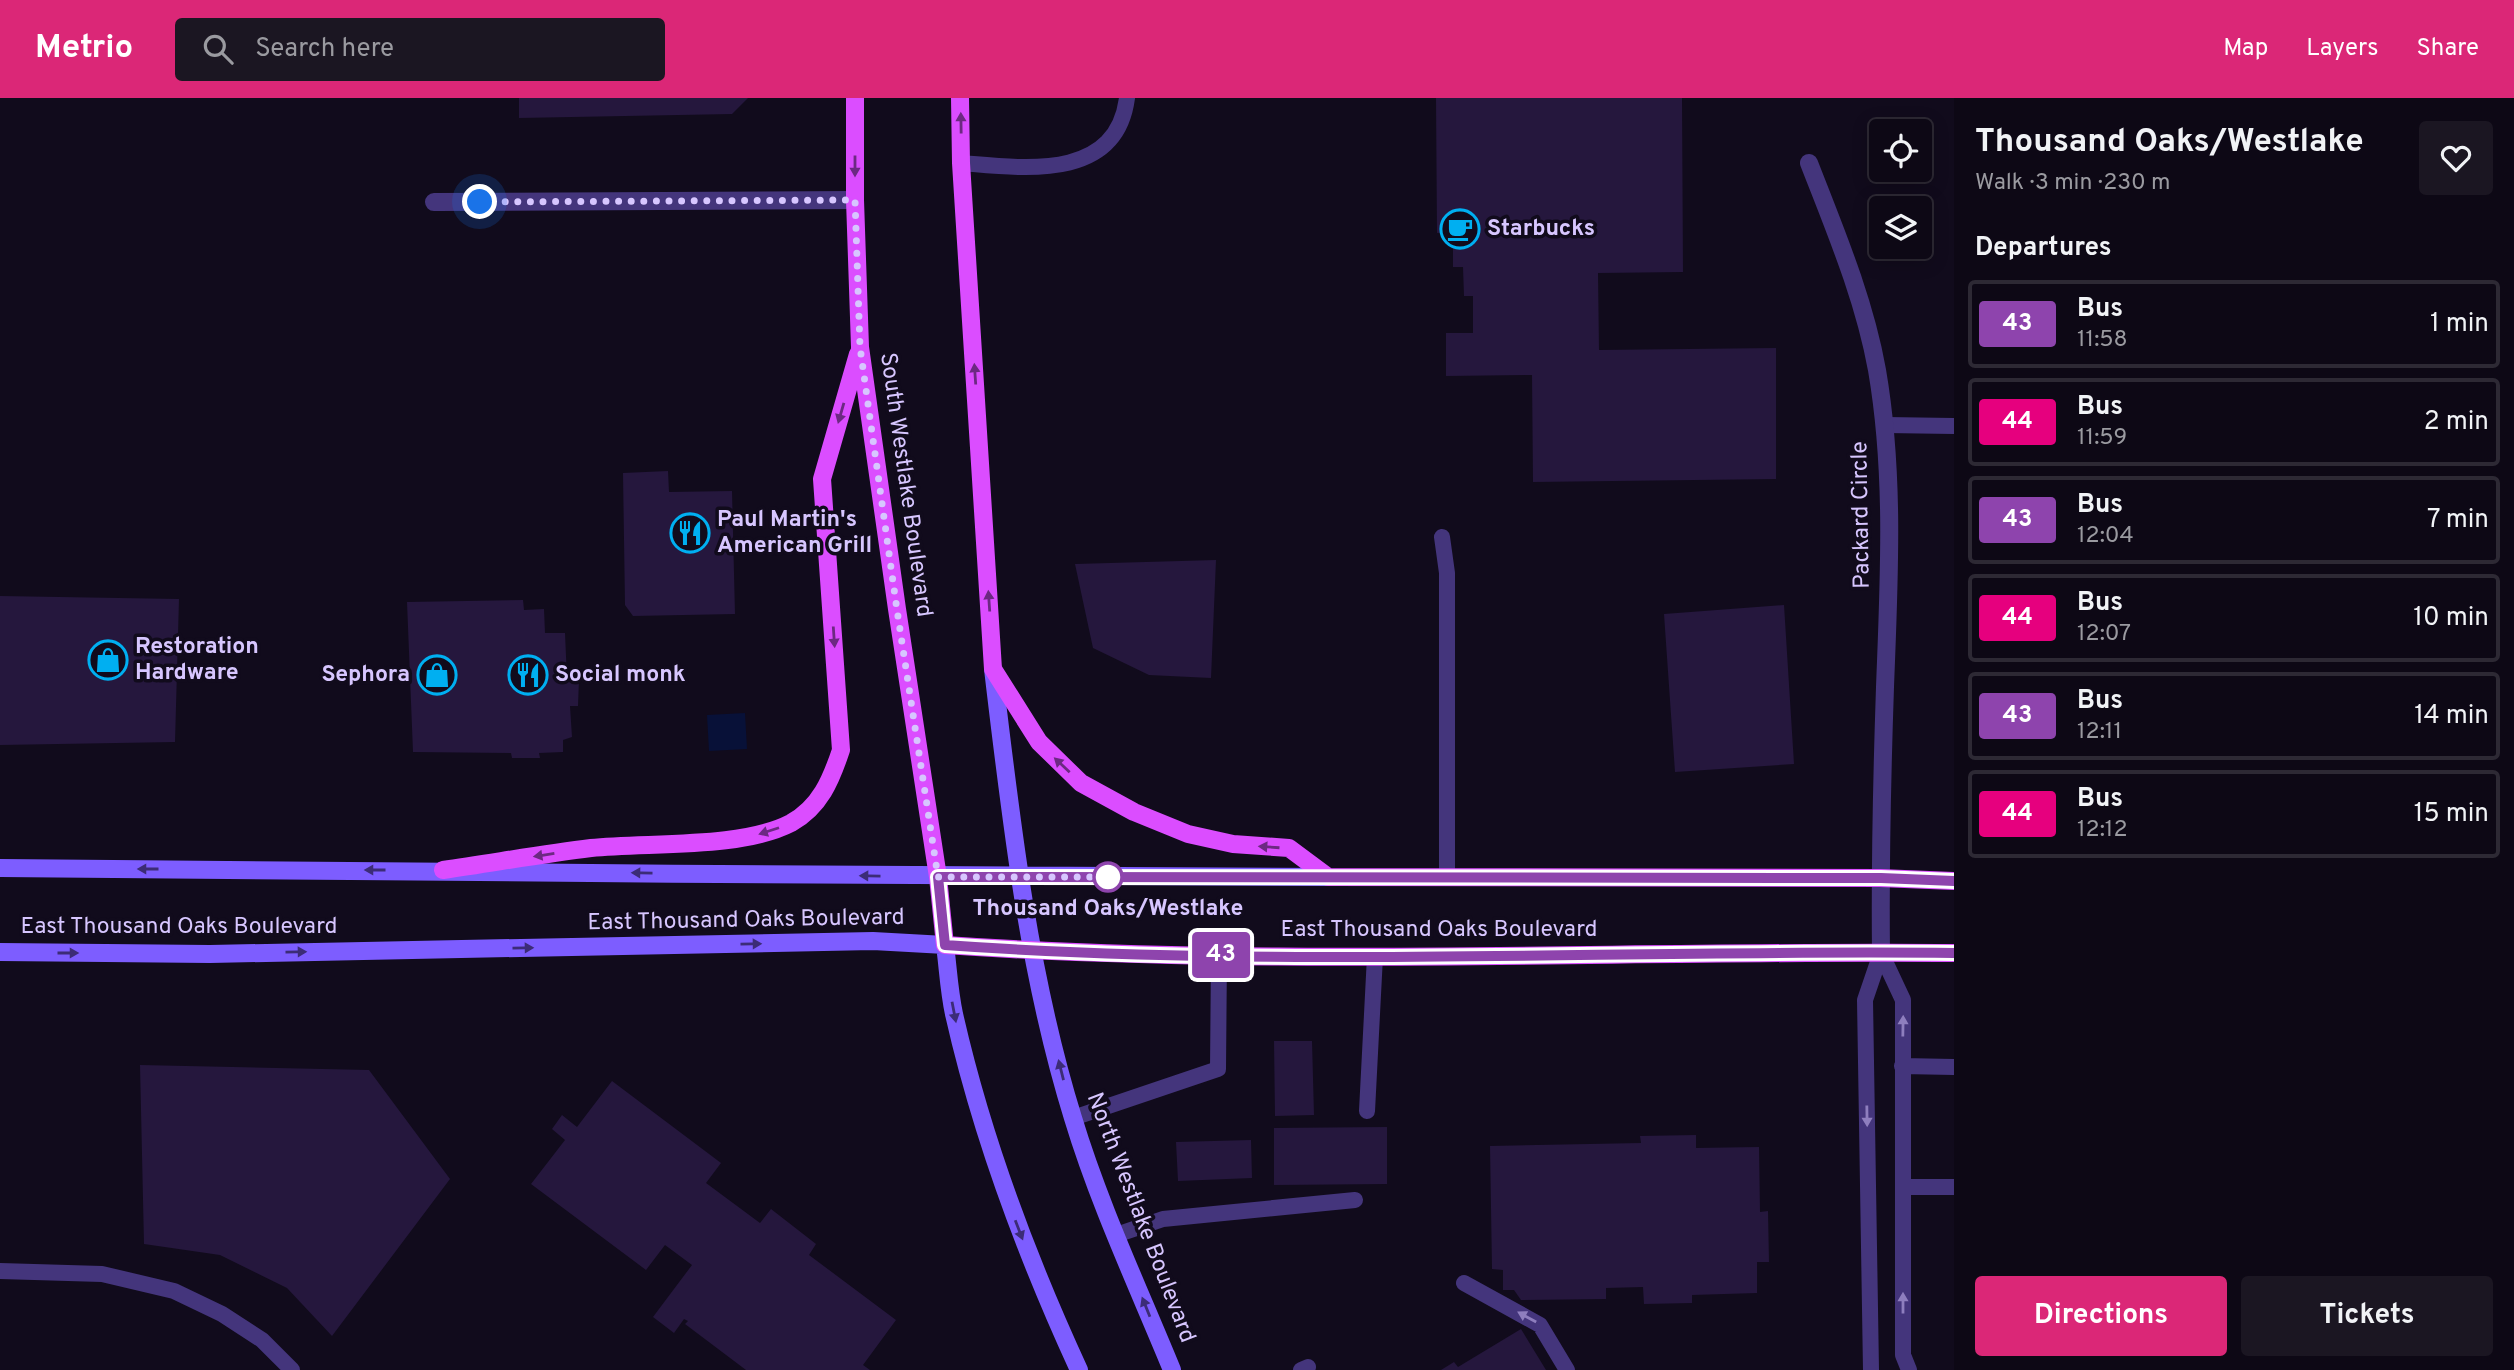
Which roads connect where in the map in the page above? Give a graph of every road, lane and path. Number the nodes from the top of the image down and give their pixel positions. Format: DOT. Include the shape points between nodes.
graph roads {
  1 [pos="855,98"];
  2 [pos="960,98"];
  3 [pos="1127,98"];
  4 [pos="961,163"];
  5 [pos="1809,163"];
  6 [pos="855,200"];
  7 [pos="434,202"];
  8 [pos="860,347"];
  9 [pos="1885,425"];
  10 [pos="1954,426"];
  11 [pos="1442,537"];
  12 [pos="993,669"];
  13 [pos="0,869"];
  14 [pos="443,870"];
  15 [pos="938,877"];
  16 [pos="1020,877"];
  17 [pos="1328,877"];
  18 [pos="1447,877"];
  19 [pos="1881,878"];
  20 [pos="1954,881"];
  21 [pos="945,945"];
  22 [pos="1033,951"];
  23 [pos="0,952"];
  24 [pos="1881,953"];
  25 [pos="1954,953"];
  26 [pos="1219,955"];
  27 [pos="1375,956"];
  28 [pos="1902,1066"];
  29 [pos="1954,1067"];
  30 [pos="1367,1111"];
  31 [pos="1073,1118"];
  32 [pos="1904,1187"];
  33 [pos="1954,1187"];
  34 [pos="1355,1200"];
  35 [pos="1116,1235"];
  36 [pos="0,1271"];
  37 [pos="1464,1283"];
  38 [pos="292,1370"];
  39 [pos="1079,1370"];
  40 [pos="1172,1370"];
  41 [pos="1567,1370"];
  42 [pos="1871,1370"];
  43 [pos="1909,1370"];
  1 -- 6 [label="main road, South Westlake Boulevard, one-way"];
  4 -- 2 [label="main road, one-way"];
  3 -- 4 [label="lane" via="1119,129 1099,150 1066,165"];
  12 -- 4 [label="main road, one-way"];
  5 -- 9 [label="street, Packard Circle" via="1860,301"];
  6 -- 7 [label="street"];
  6 -- 8 [label="main road, South Westlake Boulevard"];
  8 -- 14 [label="main road, one-way" via="822,479 841,750 825,792 793,822 767,833 592,848"];
  8 -- 15 [label="main road, South Westlake Boulevard"];
  9 -- 10 [label="lane"];
  9 -- 19 [label="street, Packard Circle" via="1891,547"];
  11 -- 18 [label="lane" via="1447,573"];
  12 -- 16 [label="main road"];
  17 -- 12 [label="main road, one-way" via="1289,848 1233,844 1188,834 1081,783 1039,742"];
  14 -- 13 [label="main road, East Thousand Oaks Boulevard, one-way"];
  15 -- 14 [label="main road, East Thousand Oaks Boulevard, one-way"];
  15 -- 16 [label="main road, East Thousand Oaks Boulevard"];
  15 -- 21 [label="main road"];
  16 -- 17 [label="main road, East Thousand Oaks Boulevard"];
  16 -- 22 [label="main road, North Westlake Boulevard"];
  17 -- 18 [label="main road, East Thousand Oaks Boulevard"];
  18 -- 19 [label="main road, East Thousand Oaks Boulevard"];
  19 -- 20 [label="main road, East Thousand Oaks Boulevard"];
  19 -- 24 [label="street, Packard Circle"];
  21 -- 22 [label="main road, East Thousand Oaks Boulevard"];
  23 -- 21 [label="main road, East Thousand Oaks Boulevard, one-way" via="224,954 873,941"];
  21 -- 39 [label="main road, one-way" via="953,1011 986,1137 1017,1226"];
  22 -- 26 [label="main road, East Thousand Oaks Boulevard"];
  31 -- 22 [label="main road, North Westlake Boulevard, one-way"];
  24 -- 25 [label="main road, East Thousand Oaks Boulevard"];
  24 -- 27 [label="main road, East Thousand Oaks Boulevard"];
  28 -- 24 [label="lane, one-way" via="1903,1000"];
  24 -- 42 [label="lane, one-way" via="1865,1000"];
  26 -- 27 [label="main road, East Thousand Oaks Boulevard"];
  26 -- 31 [label="lane" via="1218,1069"];
  27 -- 30 [label="lane"];
  28 -- 29 [label="lane"];
  28 -- 32 [label="lane"];
  31 -- 35 [label="main road, North Westlake Boulevard"];
  32 -- 33 [label="lane"];
  43 -- 32 [label="lane, one-way" via="1903,1355"];
  34 -- 35 [label="lane" via="1163,1219"];
  40 -- 35 [label="main road, North Westlake Boulevard, one-way"];
  36 -- 38 [label="lane" via="102,1274 174,1291 262,1340"];
  41 -- 37 [label="lane, one-way" via="1540,1325"];
}
